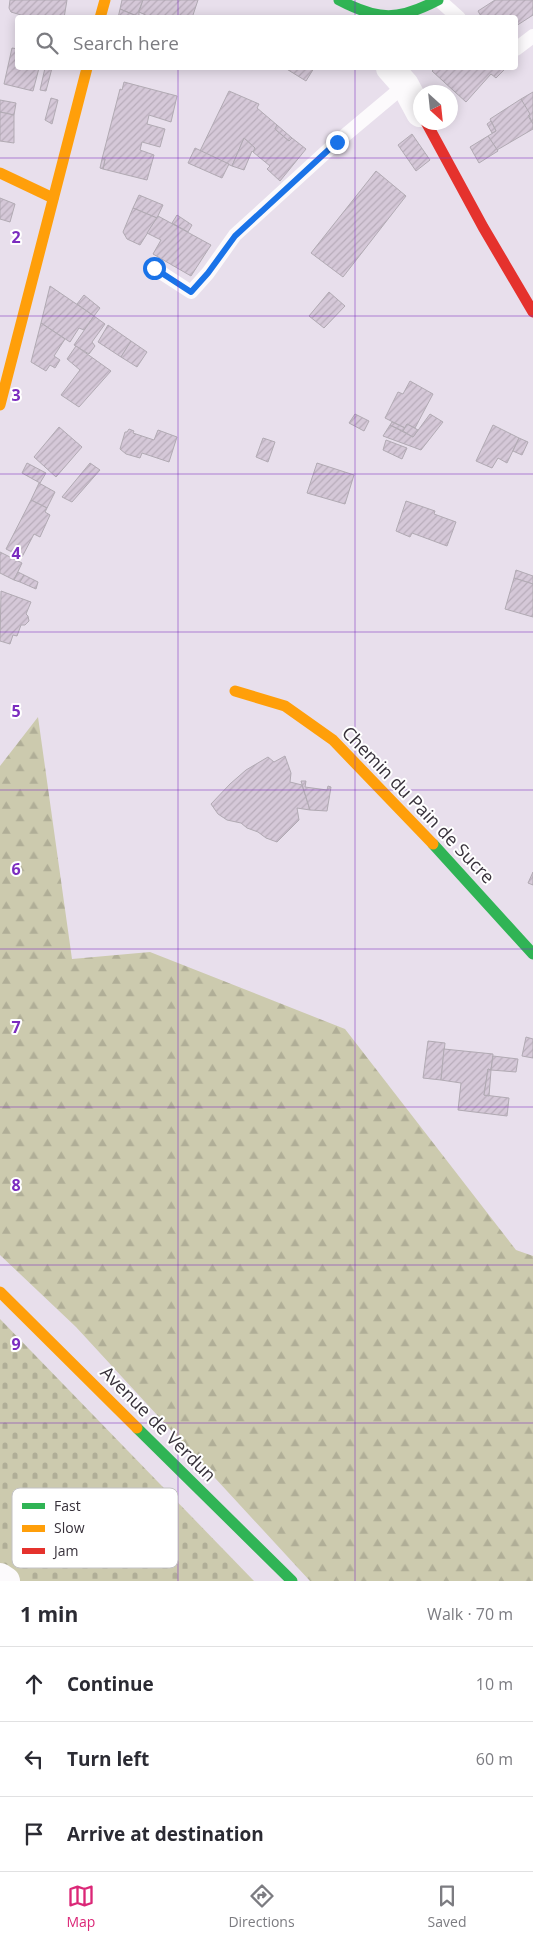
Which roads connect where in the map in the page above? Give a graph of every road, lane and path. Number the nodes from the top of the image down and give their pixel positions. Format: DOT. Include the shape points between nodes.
graph roads {
  1 [pos="105,0"];
  2 [pos="439,0"];
  3 [pos="354,10"];
  4 [pos="101,15"];
  5 [pos="371,15"];
  6 [pos="406,15"];
  7 [pos="456,15"];
  8 [pos="533,36"];
  9 [pos="518,47"];
  10 [pos="87,70"];
  11 [pos="398,73"];
  12 [pos="413,100"];
  13 [pos="430,130"];
  14 [pos="0,173"];
  15 [pos="53,198"];
  16 [pos="154,268"];
  17 [pos="533,312"];
  18 [pos="0,405"];
  19 [pos="235,691"];
  20 [pos="533,954"];
  21 [pos="0,1292"];
  22 [pos="0,1577"];
  23 [pos="6,1581"];
  24 [pos="292,1581"];
  1 -- 4 [label="main road"];
  2 -- 6 [label="main road"];
  2 -- 7 [label="lane"];
  3 -- 5 [label="main road"];
  8 -- 9 [label="lane"];
  10 -- 15 [label="main road"];
  11 -- 12 [label="street"];
  11 -- 16 [label="lane" via="337,142 235,236 191,292"];
  13 -- 17 [label="main road"];
  14 -- 15 [label="main road"];
  15 -- 18 [label="main road"];
  19 -- 20 [label="main road, Chemin du Pain de Sucre" via="285,706 333,740"];
  21 -- 24 [label="main road, Avenue de Verdun"];
  22 -- 23 [label="street"];
}
